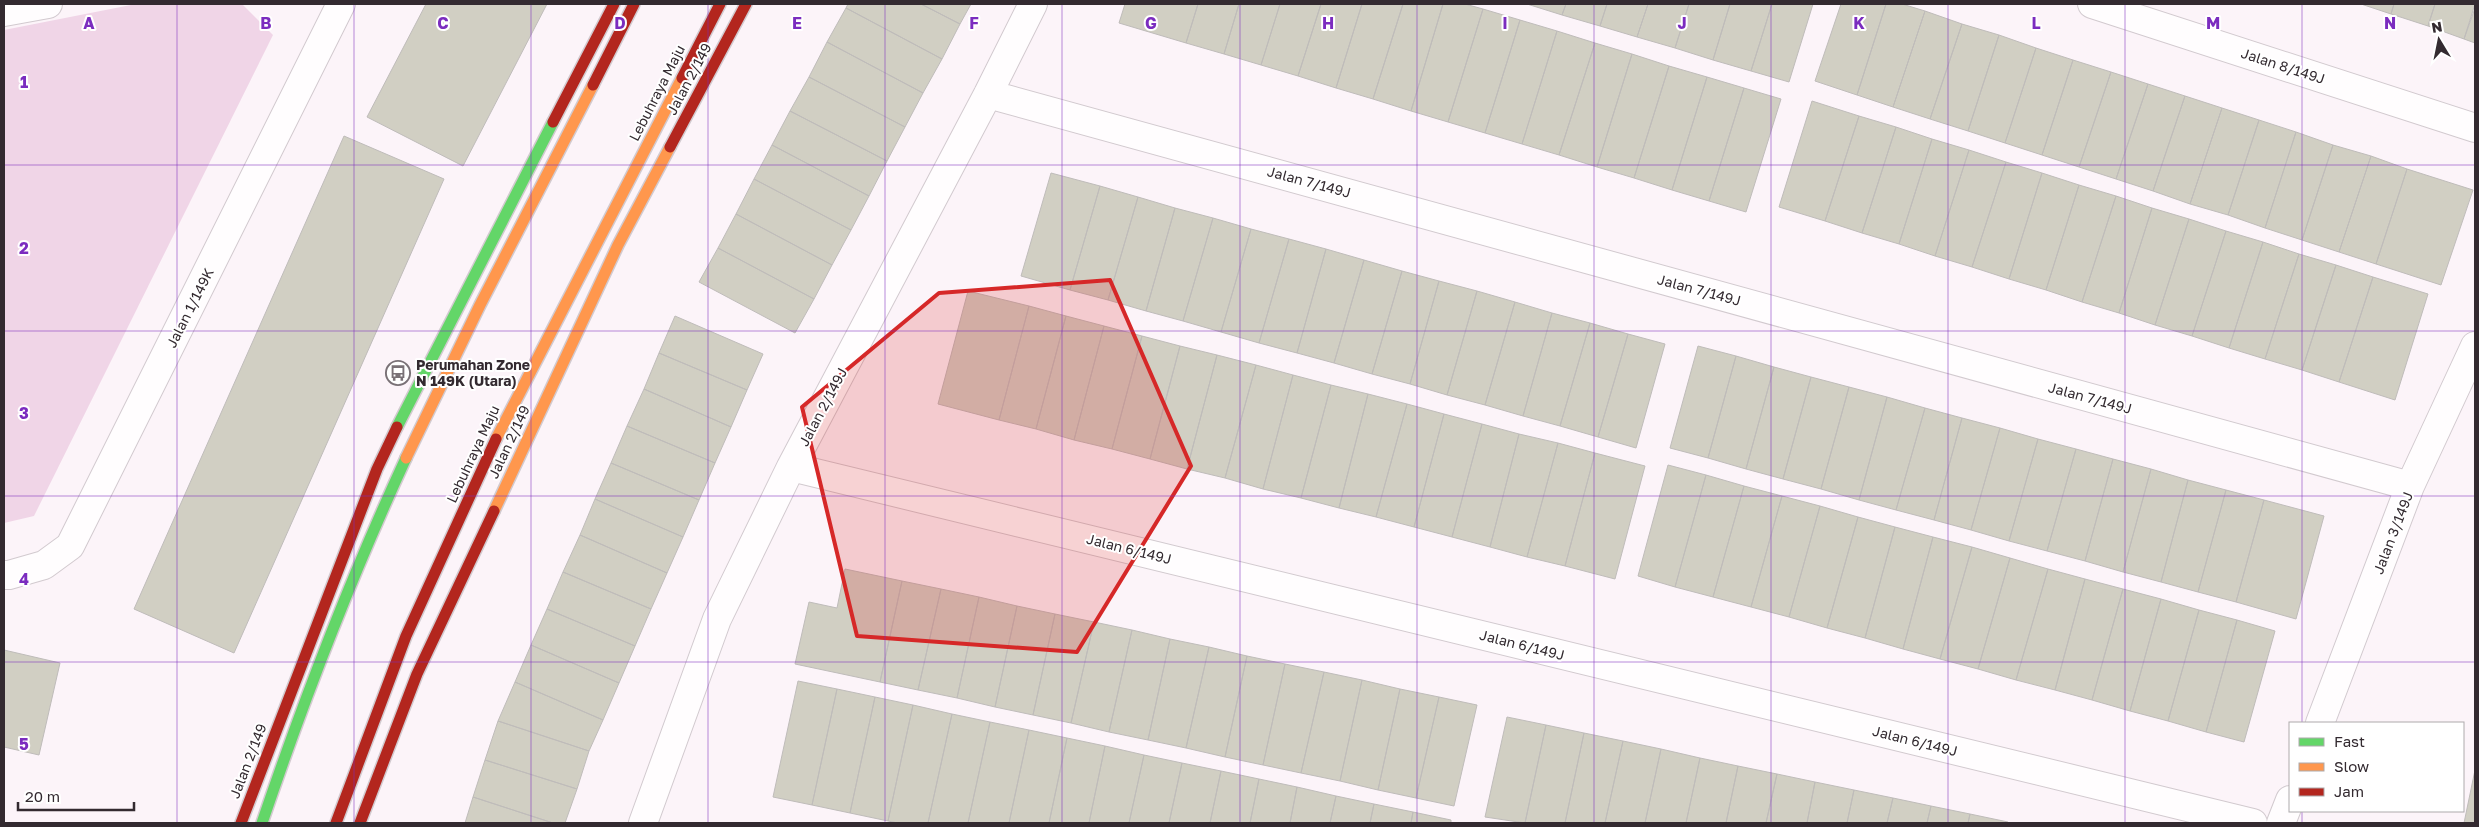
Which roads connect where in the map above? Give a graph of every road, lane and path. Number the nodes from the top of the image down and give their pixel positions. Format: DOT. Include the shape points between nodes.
graph roads {
  1 [pos="48,4"];
  2 [pos="342,4"];
  3 [pos="614,4"];
  4 [pos="634,4"];
  5 [pos="720,4"];
  6 [pos="746,4"];
  7 [pos="1034,4"];
  8 [pos="2092,4"];
  9 [pos="4,12"];
  10 [pos="988,94"];
  11 [pos="2475,128"];
  12 [pos="2475,346"];
  13 [pos="791,467"];
  14 [pos="2410,486"];
  15 [pos="4,575"];
  16 [pos="2320,722"];
  17 [pos="248,802"];
  18 [pos="2289,803"];
  19 [pos="227,823"];
  20 [pos="241,823"];
  21 [pos="262,823"];
  22 [pos="336,823"];
  23 [pos="360,823"];
  24 [pos="643,823"];
  25 [pos="2253,823"];
  26 [pos="2281,823"];
  1 -- 9 [label="street"];
  2 -- 15 [label="street, Jalan 1/149K" via="70,546 44,565"];
  3 -- 17 [label="main road, Jalan 2/149" via="423,373 377,469"];
  4 -- 21 [label="main road" via="496,275 383,508 287,744"];
  5 -- 22 [label="main road, Lebuhraya Maju" via="503,424 406,636"];
  6 -- 23 [label="main road, Jalan 2/149" via="614,254 416,674"];
  7 -- 10 [label="street, Jalan 2/149J"];
  8 -- 11 [label="street, Jalan 8/149J"];
  10 -- 13 [label="street, Jalan 2/149J"];
  10 -- 14 [label="street, Jalan 7/149J"];
  12 -- 14 [label="street, Jalan 3/149J"];
  13 -- 24 [label="street, Jalan 2/149J" via="717,619"];
  13 -- 25 [label="street, Jalan 6/149J"];
  14 -- 16 [label="street, Jalan 3/149J"];
  17 -- 19 [label="main road"];
  17 -- 20 [label="main road, Jalan 2/149"];
  18 -- 26 [label="street"];
}
